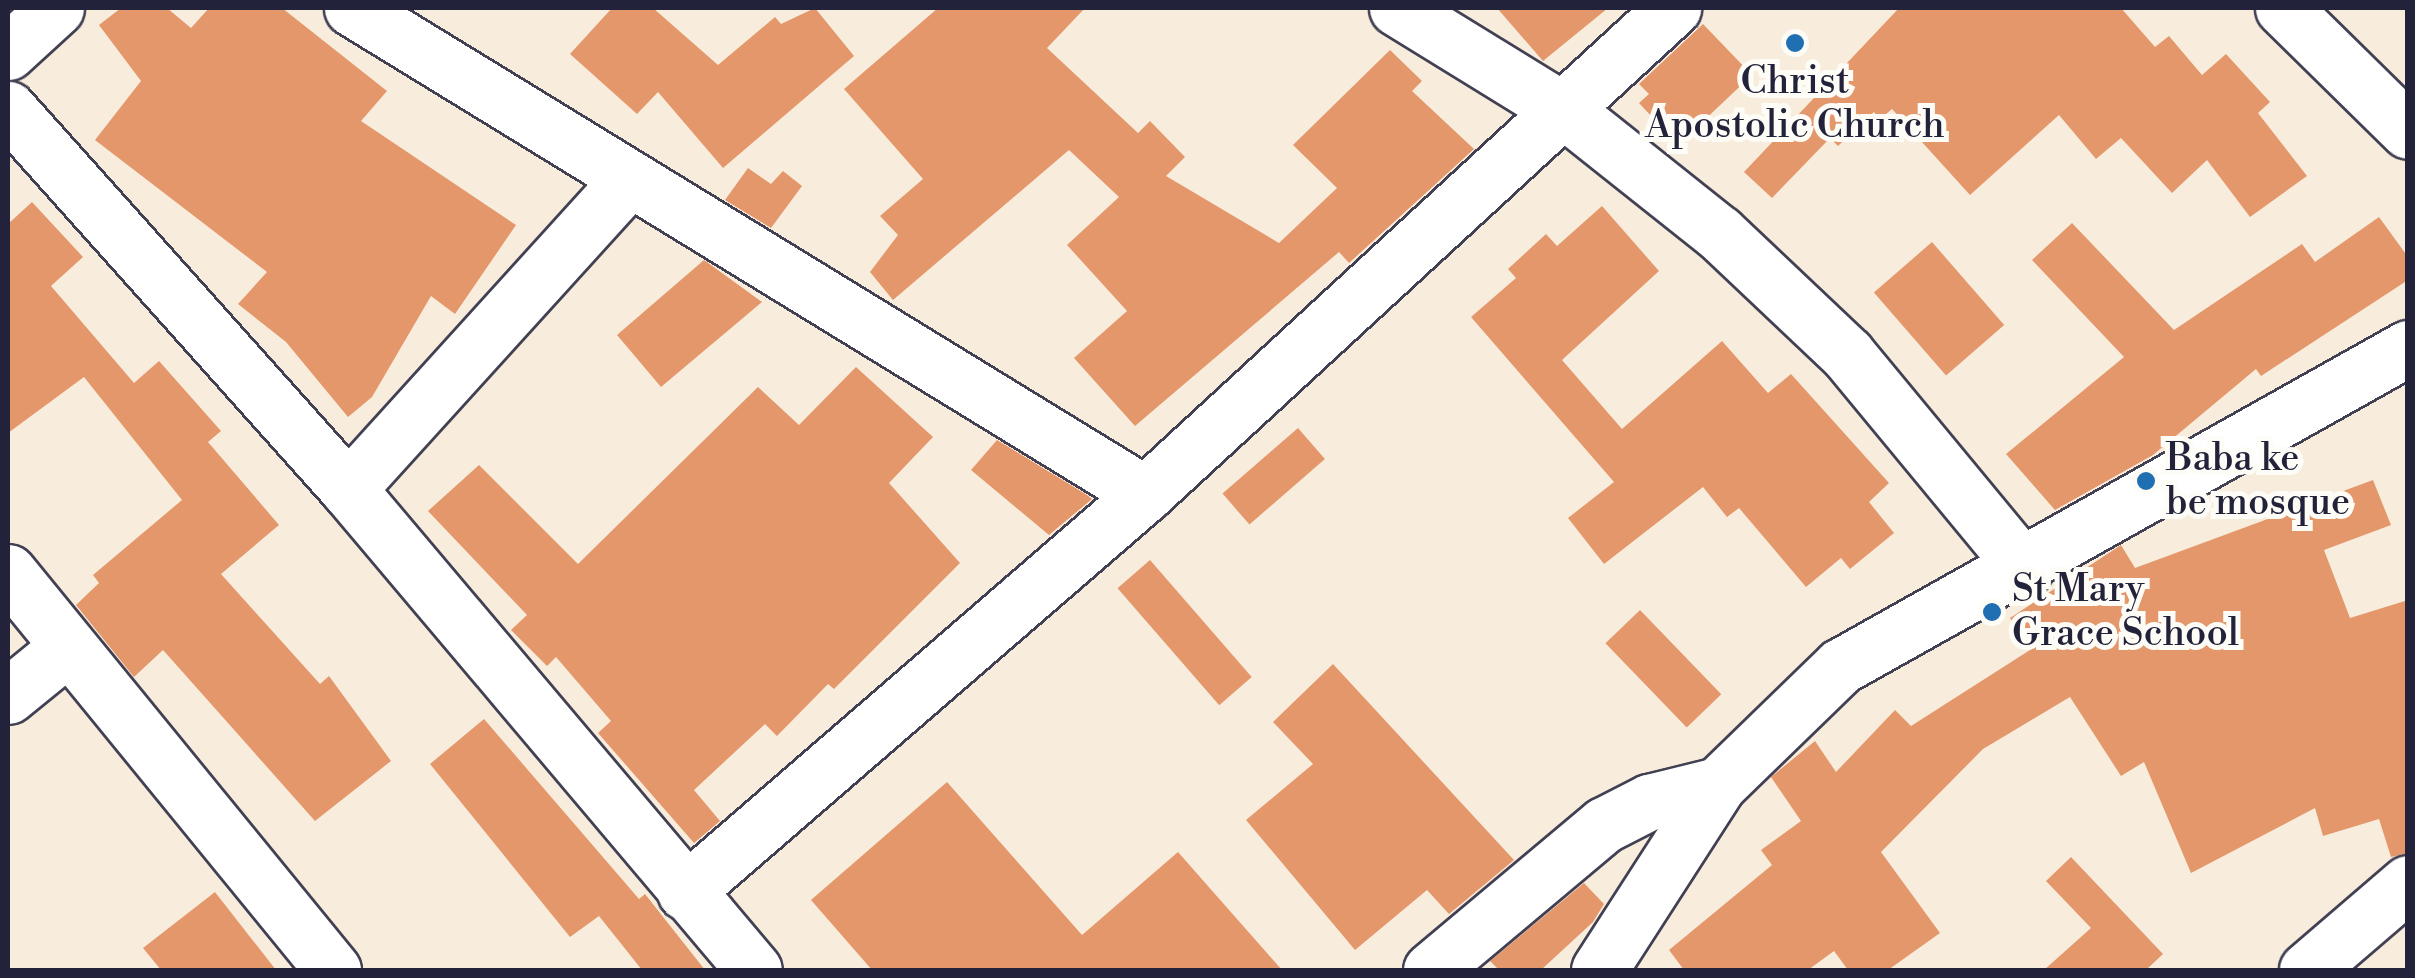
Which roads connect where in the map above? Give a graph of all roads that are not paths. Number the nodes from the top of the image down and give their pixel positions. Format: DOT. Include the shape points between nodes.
graph roads {
  1 [pos="56,8"];
  2 [pos="352,8"];
  3 [pos="1397,8"];
  4 [pos="1673,8"];
  5 [pos="2283,8"];
  6 [pos="8,52"];
  7 [pos="8,109"];
  8 [pos="1568,113"];
  9 [pos="2408,132"];
  10 [pos="626,182"];
  11 [pos="2408,348"];
  12 [pos="348,489"];
  13 [pos="1145,494"];
  14 [pos="2026,569"];
  15 [pos="8,572"];
  16 [pos="68,647"];
  17 [pos="8,696"];
  18 [pos="1718,785"];
  19 [pos="2408,883"];
  20 [pos="685,892"];
  21 [pos="333,970"];
  22 [pos="754,970"];
  23 [pos="1431,970"];
  24 [pos="1599,970"];
  25 [pos="2308,970"];
  1 -- 6 [label="street"];
  2 -- 10 [label="street"];
  3 -- 8 [label="street"];
  4 -- 8 [label="street"];
  5 -- 9 [label="street"];
  7 -- 12 [label="street"];
  8 -- 13 [label="street"];
  8 -- 14 [label="street" via="1719,233 1846,354"];
  10 -- 12 [label="street"];
  10 -- 13 [label="street"];
  11 -- 14 [label="street"];
  12 -- 20 [label="street"];
  13 -- 20 [label="street"];
  14 -- 18 [label="street" via="1842,666"];
  15 -- 16 [label="street"];
  16 -- 17 [label="street"];
  16 -- 21 [label="street"];
  18 -- 23 [label="street" via="1650,802 1604,825"];
  18 -- 24 [label="street"];
  19 -- 25 [label="street"];
  20 -- 22 [label="street"];
}
